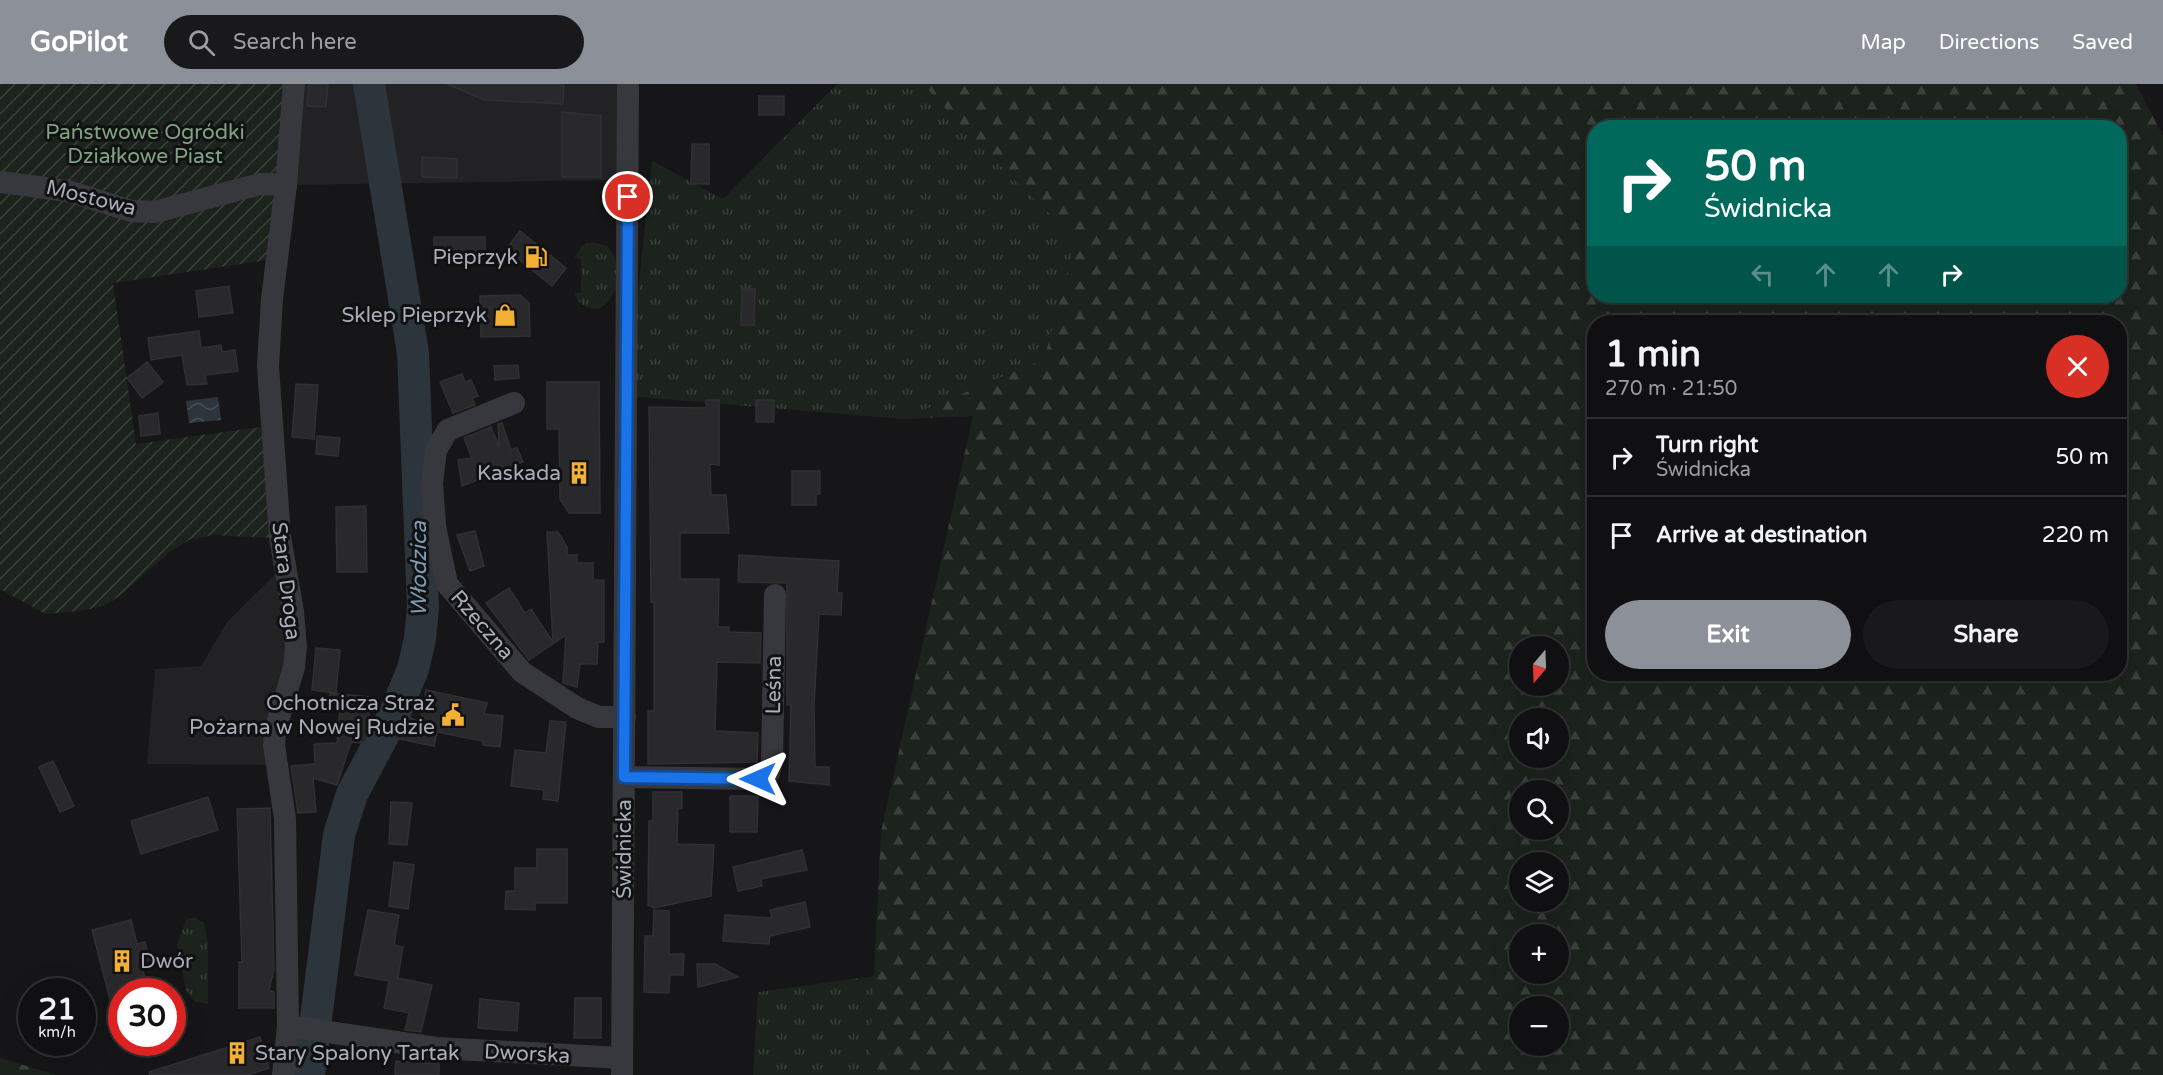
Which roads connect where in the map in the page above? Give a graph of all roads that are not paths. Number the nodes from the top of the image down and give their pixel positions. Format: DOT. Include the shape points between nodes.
graph roads {
  1 [pos="294,84"];
  2 [pos="628,84"];
  3 [pos="0,182"];
  4 [pos="286,185"];
  5 [pos="514,404"];
  6 [pos="776,595"];
  7 [pos="625,717"];
  8 [pos="624,777"];
  9 [pos="294,1027"];
  10 [pos="622,1066"];
  11 [pos="283,1075"];
  1 -- 4 [label="street, Stara Droga"];
  2 -- 7 [label="street, Świdnicka"];
  3 -- 4 [label="street, Mostowa" via="68,191 131,211 155,212 260,184"];
  4 -- 9 [label="street, Stara Droga" via="268,366 278,513 296,647 274,745 285,819"];
  5 -- 7 [label="street, Rzeczna" via="448,430 436,450 432,470 435,526 447,584 522,672 577,708 599,717"];
  6 -- 8 [label="street, Leśna" via="769,773 758,779"];
  7 -- 8 [label="street, Świdnicka"];
  8 -- 10 [label="street, Świdnicka"];
  9 -- 10 [label="street, Dworska" via="437,1048"];
  9 -- 11 [label="street, Stara Droga"];
}
